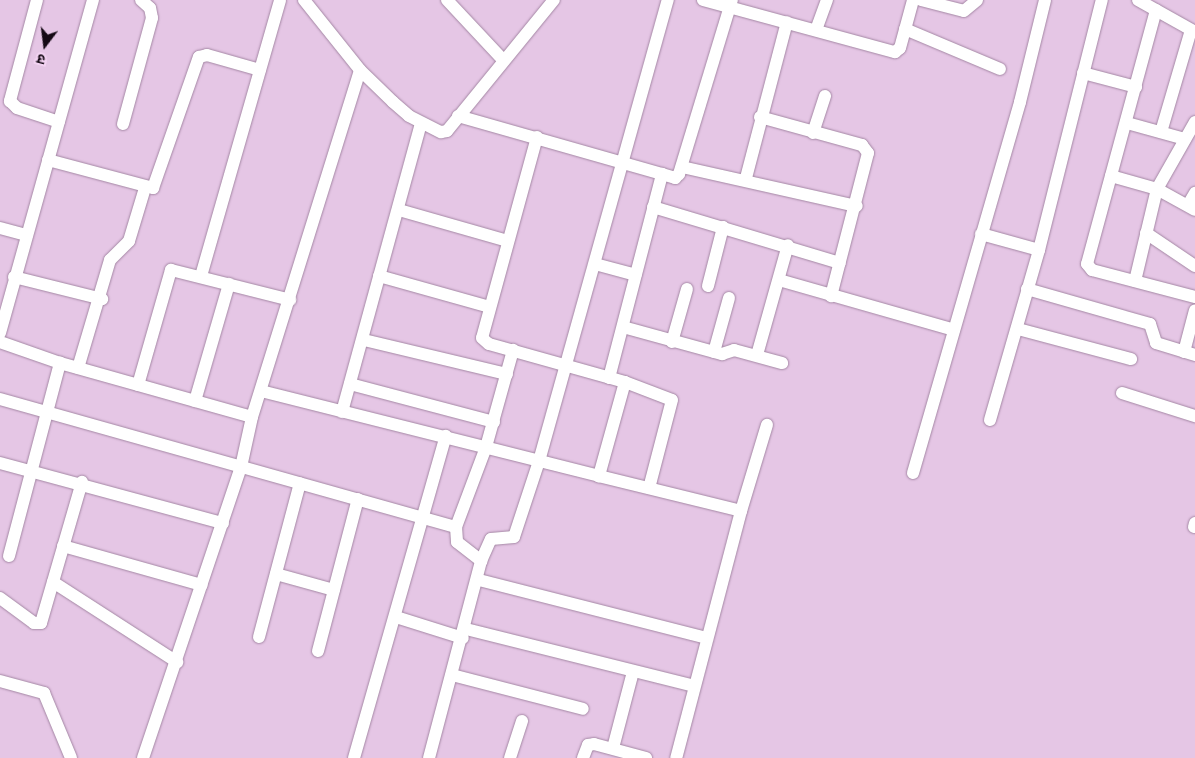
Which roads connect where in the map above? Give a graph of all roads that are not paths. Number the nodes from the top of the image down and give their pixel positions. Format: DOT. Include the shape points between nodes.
graph roads {
  1 [pos="37,0"];
  2 [pos="93,0"];
  3 [pos="141,0"];
  4 [pos="280,0"];
  5 [pos="304,0"];
  6 [pos="447,0"];
  7 [pos="554,0"];
  8 [pos="668,0"];
  9 [pos="702,0"];
  10 [pos="827,0"];
  11 [pos="913,0"];
  12 [pos="921,0"];
  13 [pos="977,0"];
  14 [pos="1045,0"];
  15 [pos="1102,0"];
  16 [pos="1138,0"];
  17 [pos="730,4"];
  18 [pos="1156,10"];
  19 [pos="787,22"];
  20 [pos="905,29"];
  21 [pos="816,30"];
  22 [pos="1193,31"];
  23 [pos="504,61"];
  24 [pos="1000,69"];
  25 [pos="260,70"];
  26 [pos="360,70"];
  27 [pos="1083,73"];
  28 [pos="1136,87"];
  29 [pos="825,96"];
  30 [pos="458,116"];
  31 [pos="760,117"];
  32 [pos="59,122"];
  33 [pos="1195,122"];
  34 [pos="1127,123"];
  35 [pos="123,124"];
  36 [pos="421,124"];
  37 [pos="1161,132"];
  38 [pos="813,133"];
  39 [pos="537,137"];
  40 [pos="1185,139"];
  41 [pos="48,160"];
  42 [pos="624,160"];
  43 [pos="682,167"];
  44 [pos="662,174"];
  45 [pos="1111,176"];
  46 [pos="746,178"];
  47 [pos="145,188"];
  48 [pos="1157,189"];
  49 [pos="1195,193"];
  50 [pos="857,206"];
  51 [pos="653,207"];
  52 [pos="1191,208"];
  53 [pos="399,210"];
  54 [pos="723,227"];
  55 [pos="0,228"];
  56 [pos="1146,233"];
  57 [pos="981,234"];
  58 [pos="26,236"];
  59 [pos="508,241"];
  60 [pos="788,246"];
  61 [pos="1039,250"];
  62 [pos="840,263"];
  63 [pos="595,264"];
  64 [pos="1195,266"];
  65 [pos="636,275"];
  66 [pos="202,276"];
  67 [pos="379,276"];
  68 [pos="14,277"];
  69 [pos="779,280"];
  70 [pos="1135,281"];
  71 [pos="229,284"];
  72 [pos="708,286"];
  73 [pos="687,289"];
  74 [pos="1027,289"];
  75 [pos="831,296"];
  76 [pos="1195,297"];
  77 [pos="729,298"];
  78 [pos="102,299"];
  79 [pos="290,300"];
  80 [pos="490,307"];
  81 [pos="1195,310"];
  82 [pos="623,327"];
  83 [pos="954,330"];
  84 [pos="1018,330"];
  85 [pos="0,333"];
  86 [pos="364,340"];
  87 [pos="0,342"];
  88 [pos="672,342"];
  89 [pos="514,350"];
  90 [pos="714,352"];
  91 [pos="1189,353"];
  92 [pos="757,354"];
  93 [pos="1131,359"];
  94 [pos="60,363"];
  95 [pos="782,363"];
  96 [pos="568,365"];
  97 [pos="78,368"];
  98 [pos="506,374"];
  99 [pos="609,378"];
  100 [pos="625,382"];
  101 [pos="350,384"];
  102 [pos="138,385"];
  103 [pos="261,391"];
  104 [pos="1122,393"];
  105 [pos="0,399"];
  106 [pos="195,401"];
  107 [pos="342,412"];
  108 [pos="46,413"];
  109 [pos="1195,416"];
  110 [pos="252,417"];
  111 [pos="990,420"];
  112 [pos="494,422"];
  113 [pos="768,425"];
  114 [pos="446,436"];
  115 [pos="486,447"];
  116 [pos="539,461"];
  117 [pos="0,462"];
  118 [pos="241,467"];
  119 [pos="31,469"];
  120 [pos="913,474"];
  121 [pos="599,476"];
  122 [pos="82,482"];
  123 [pos="300,483"];
  124 [pos="649,488"];
  125 [pos="358,499"];
  126 [pos="741,511"];
  127 [pos="422,518"];
  128 [pos="223,523"];
  129 [pos="456,527"];
  130 [pos="63,546"];
  131 [pos="9,556"];
  132 [pos="482,561"];
  133 [pos="276,574"];
  134 [pos="479,580"];
  135 [pos="53,582"];
  136 [pos="202,585"];
  137 [pos="334,590"];
  138 [pos="0,600"];
  139 [pos="396,617"];
  140 [pos="464,633"];
  141 [pos="259,637"];
  142 [pos="706,638"];
  143 [pos="318,651"];
  144 [pos="177,662"];
  145 [pos="633,672"];
  146 [pos="452,675"];
  147 [pos="0,681"];
  148 [pos="694,686"];
  149 [pos="583,708"];
  150 [pos="522,721"];
  151 [pos="613,748"];
  152 [pos="71,758"];
  153 [pos="143,758"];
  154 [pos="354,758"];
  155 [pos="429,758"];
  156 [pos="510,758"];
  157 [pos="583,758"];
  158 [pos="646,758"];
  159 [pos="676,758"];
  1 -- 32 [label="street" via="10,101 17,108"];
  2 -- 32 [label="street"];
  3 -- 35 [label="street" via="150,8 152,18"];
  4 -- 25 [label="street"];
  5 -- 26 [label="street"];
  6 -- 23 [label="street"];
  7 -- 23 [label="street"];
  8 -- 42 [label="street"];
  9 -- 17 [label="street"];
  10 -- 21 [label="street"];
  11 -- 20 [label="street"];
  12 -- 13 [label="street" via="964,11"];
  14 -- 57 [label="street"];
  15 -- 27 [label="street"];
  16 -- 18 [label="street"];
  17 -- 19 [label="street"];
  17 -- 43 [label="street"];
  18 -- 22 [label="street"];
  18 -- 28 [label="street"];
  19 -- 21 [label="street"];
  19 -- 31 [label="street"];
  20 -- 21 [label="street" via="895,52"];
  20 -- 24 [label="street"];
  22 -- 37 [label="street"];
  23 -- 30 [label="street"];
  25 -- 47 [label="street" via="207,55 199,57 155,186"];
  25 -- 66 [label="street"];
  26 -- 36 [label="street"];
  26 -- 79 [label="street"];
  27 -- 28 [label="street"];
  27 -- 61 [label="street"];
  28 -- 34 [label="street"];
  29 -- 38 [label="street"];
  30 -- 36 [label="street" via="444,132"];
  30 -- 39 [label="street"];
  31 -- 38 [label="street"];
  31 -- 46 [label="street"];
  32 -- 41 [label="street"];
  33 -- 40 [label="street"];
  34 -- 37 [label="street"];
  34 -- 45 [label="street"];
  36 -- 53 [label="street"];
  37 -- 40 [label="street"];
  38 -- 50 [label="street" via="862,145 868,153"];
  39 -- 42 [label="street"];
  39 -- 59 [label="street"];
  40 -- 48 [label="street"];
  41 -- 47 [label="street"];
  41 -- 58 [label="street"];
  42 -- 44 [label="street"];
  42 -- 63 [label="street"];
  43 -- 44 [label="street" via="677,177"];
  43 -- 46 [label="street"];
  44 -- 51 [label="street"];
  45 -- 48 [label="street"];
  45 -- 70 [label="street" via="1087,264 1092,270"];
  46 -- 50 [label="street"];
  47 -- 78 [label="street" via="129,242 110,260"];
  48 -- 52 [label="street"];
  48 -- 56 [label="street"];
  49 -- 52 [label="street"];
  50 -- 62 [label="street"];
  51 -- 54 [label="street"];
  51 -- 65 [label="street"];
  53 -- 59 [label="street"];
  53 -- 67 [label="street"];
  54 -- 60 [label="street"];
  54 -- 72 [label="street"];
  55 -- 58 [label="street"];
  56 -- 64 [label="street"];
  56 -- 70 [label="street"];
  57 -- 61 [label="street"];
  57 -- 83 [label="street"];
  58 -- 68 [label="street"];
  59 -- 80 [label="street"];
  60 -- 62 [label="street"];
  60 -- 69 [label="street"];
  61 -- 74 [label="street"];
  62 -- 75 [label="street"];
  63 -- 65 [label="street"];
  63 -- 96 [label="street"];
  65 -- 82 [label="street"];
  66 -- 71 [label="street"];
  66 -- 102 [label="street" via="178,269 167,275"];
  67 -- 80 [label="street"];
  67 -- 86 [label="street"];
  68 -- 78 [label="street"];
  68 -- 85 [label="street"];
  69 -- 75 [label="street"];
  69 -- 92 [label="street"];
  70 -- 76 [label="street"];
  71 -- 79 [label="street"];
  71 -- 106 [label="street"];
  73 -- 88 [label="street"];
  74 -- 84 [label="street"];
  74 -- 91 [label="street" via="1150,324 1156,344"];
  75 -- 83 [label="street"];
  77 -- 90 [label="street"];
  78 -- 97 [label="street"];
  79 -- 103 [label="street"];
  80 -- 89 [label="street" via="482,338 489,344"];
  81 -- 91 [label="street"];
  82 -- 88 [label="street"];
  82 -- 99 [label="street"];
  83 -- 120 [label="street"];
  84 -- 93 [label="street"];
  84 -- 111 [label="street"];
  86 -- 98 [label="street"];
  86 -- 101 [label="street"];
  87 -- 94 [label="street"];
  88 -- 90 [label="street"];
  89 -- 96 [label="street"];
  89 -- 98 [label="street"];
  90 -- 92 [label="street" via="724,354 734,350"];
  92 -- 95 [label="street"];
  94 -- 97 [label="street"];
  94 -- 108 [label="street"];
  96 -- 99 [label="street"];
  96 -- 116 [label="street"];
  97 -- 102 [label="street"];
  98 -- 112 [label="street"];
  99 -- 100 [label="street"];
  100 -- 121 [label="street"];
  100 -- 124 [label="street" via="672,400"];
  101 -- 107 [label="street"];
  101 -- 112 [label="street"];
  102 -- 106 [label="street"];
  103 -- 107 [label="street"];
  103 -- 110 [label="street"];
  104 -- 109 [label="street"];
  105 -- 108 [label="street"];
  106 -- 110 [label="street"];
  107 -- 114 [label="street"];
  108 -- 118 [label="street"];
  108 -- 119 [label="street"];
  110 -- 118 [label="street"];
  112 -- 115 [label="street"];
  113 -- 126 [label="street"];
  114 -- 115 [label="street"];
  114 -- 127 [label="street"];
  115 -- 116 [label="street"];
  115 -- 129 [label="street"];
  116 -- 121 [label="street"];
  116 -- 132 [label="street" via="514,537 491,539"];
  117 -- 119 [label="street"];
  118 -- 123 [label="street"];
  118 -- 128 [label="street"];
  119 -- 122 [label="street"];
  119 -- 131 [label="street"];
  121 -- 124 [label="street"];
  122 -- 128 [label="street"];
  122 -- 130 [label="street"];
  123 -- 125 [label="street"];
  123 -- 133 [label="street"];
  124 -- 126 [label="street"];
  125 -- 127 [label="street"];
  125 -- 137 [label="street"];
  126 -- 142 [label="street"];
  127 -- 129 [label="street"];
  127 -- 139 [label="street"];
  128 -- 136 [label="street"];
  129 -- 132 [label="street" via="457,542"];
  130 -- 135 [label="street"];
  130 -- 136 [label="street"];
  132 -- 134 [label="street"];
  133 -- 137 [label="street"];
  133 -- 141 [label="street"];
  134 -- 140 [label="street"];
  134 -- 142 [label="street"];
  135 -- 138 [label="street" via="39,624"];
  135 -- 144 [label="street"];
  136 -- 144 [label="street"];
  137 -- 143 [label="street"];
  139 -- 140 [label="street"];
  139 -- 154 [label="street"];
  140 -- 145 [label="street"];
  140 -- 146 [label="street"];
  142 -- 148 [label="street"];
  144 -- 153 [label="street"];
  145 -- 148 [label="street"];
  145 -- 151 [label="street"];
  146 -- 149 [label="street"];
  146 -- 155 [label="street"];
  147 -- 152 [label="street" via="44,693"];
  148 -- 159 [label="street"];
  150 -- 156 [label="street"];
  151 -- 157 [label="street" via="591,744"];
  151 -- 158 [label="street"];
}
